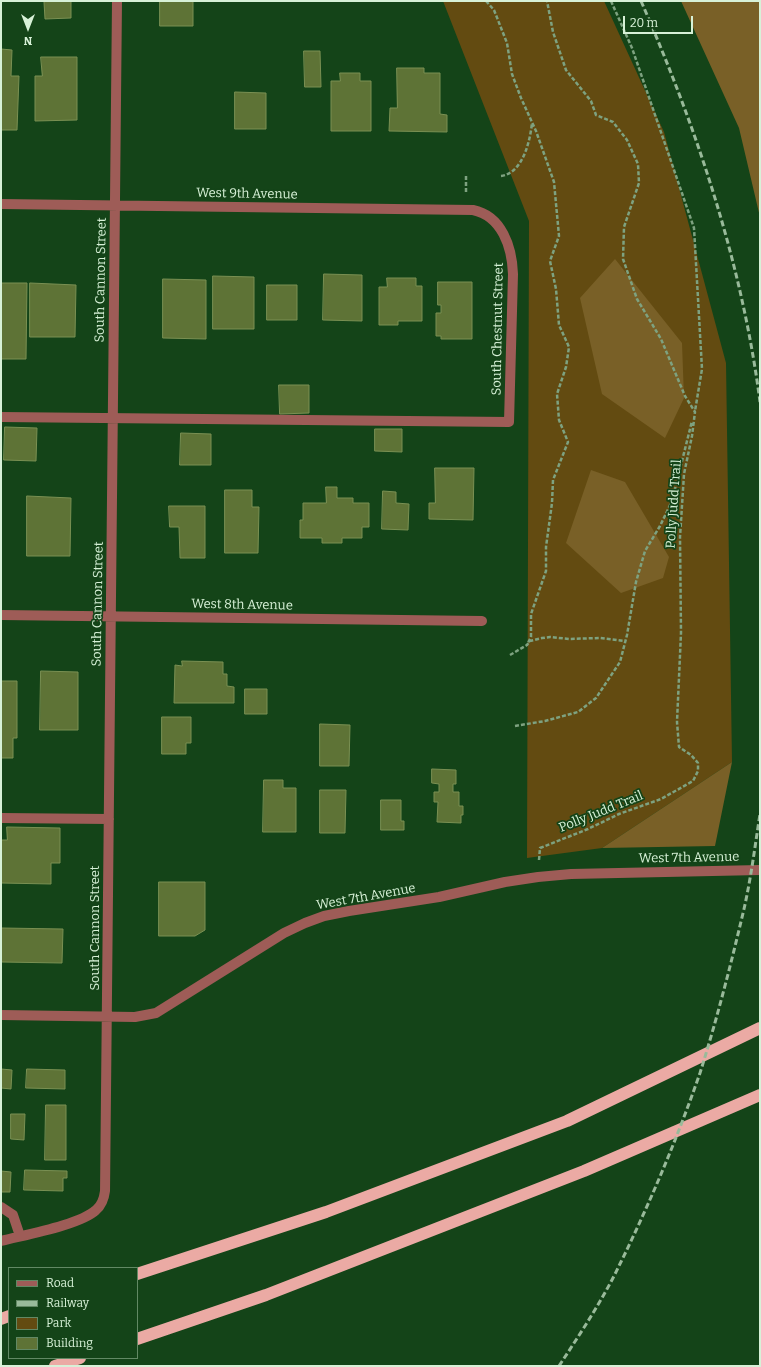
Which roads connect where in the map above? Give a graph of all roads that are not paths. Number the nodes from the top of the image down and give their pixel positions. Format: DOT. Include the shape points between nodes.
graph roads {
  1 [pos="117,1"];
  2 [pos="1,204"];
  3 [pos="115,206"];
  4 [pos="491,219"];
  5 [pos="1,417"];
  6 [pos="113,418"];
  7 [pos="1,616"];
  8 [pos="112,617"];
  9 [pos="482,620"];
  10 [pos="1,818"];
  11 [pos="109,820"];
  12 [pos="760,870"];
  13 [pos="1,1015"];
  14 [pos="108,1017"];
  15 [pos="760,1028"];
  16 [pos="760,1095"];
  17 [pos="1,1206"];
  18 [pos="20,1236"];
  19 [pos="1,1241"];
  20 [pos="138,1274"];
  21 [pos="138,1339"];
  22 [pos="77,1359"];
  23 [pos="55,1366"];
  1 -- 3 [label="street, South Cannon Street"];
  2 -- 3 [label="street, West 9th Avenue"];
  3 -- 4 [label="street, West 9th Avenue" via="466,210 480,212"];
  3 -- 6 [label="street, South Cannon Street"];
  4 -- 6 [label="street, South Chestnut Street" via="508,244 513,266 509,422"];
  5 -- 6 [label="street"];
  6 -- 8 [label="street, South Cannon Street"];
  7 -- 8 [label="street, West 8th Avenue"];
  8 -- 9 [label="street, West 8th Avenue"];
  8 -- 11 [label="street, South Cannon Street"];
  10 -- 11 [label="street"];
  11 -- 14 [label="street, South Cannon Street"];
  12 -- 14 [label="street, West 7th Avenue" via="538,876 439,898 324,916 284,933 156,1013 142,1017"];
  13 -- 14 [label="street, West 7th Avenue"];
  14 -- 18 [label="street, South Cannon Street" via="105,1185 100,1206 96,1211 77,1220"];
  15 -- 20 [label="highway" via="567,1121 326,1212"];
  16 -- 21 [label="highway" via="554,1183 266,1295"];
  17 -- 18 [label="street" via="13,1215"];
  18 -- 19 [label="street"];
  22 -- 23 [label="highway"];
}
